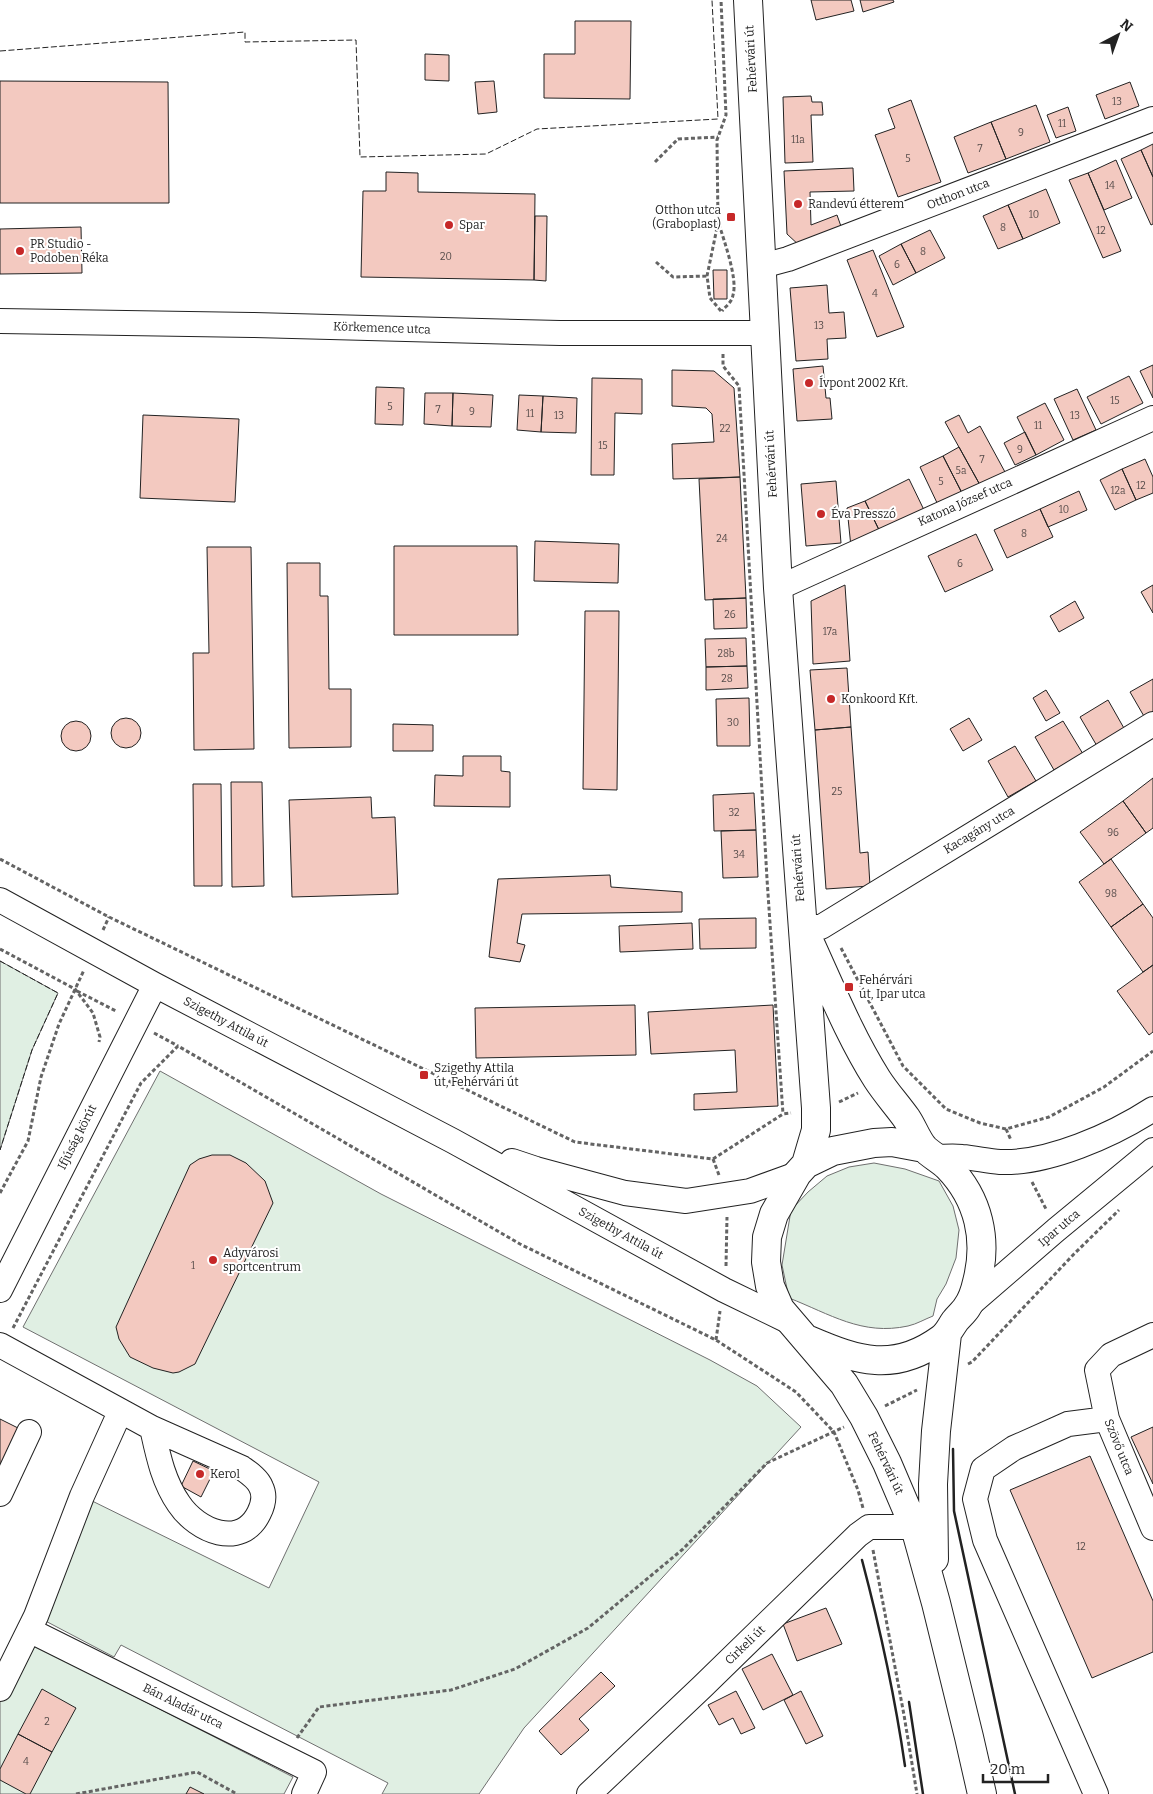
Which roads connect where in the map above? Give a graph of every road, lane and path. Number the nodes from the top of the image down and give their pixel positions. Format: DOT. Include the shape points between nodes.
graph roads {
  1 [pos="721,0"];
  2 [pos="748,0"];
  3 [pos="1153,119"];
  4 [pos="718,137"];
  5 [pos="655,162"];
  6 [pos="718,223"];
  7 [pos="656,262"];
  8 [pos="762,266"];
  9 [pos="707,276"];
  10 [pos="0,321"];
  11 [pos="764,333"];
  12 [pos="723,349"];
  13 [pos="1153,418"];
  14 [pos="778,588"];
  15 [pos="1153,724"];
  16 [pos="0,858"];
  17 [pos="0,900"];
  18 [pos="812,927"];
  19 [pos="0,950"];
  20 [pos="155,984"];
  21 [pos="75,989"];
  22 [pos="99,1044"];
  23 [pos="1153,1051"];
  24 [pos="903,1066"];
  25 [pos="878,1080"];
  26 [pos="816,1108"];
  27 [pos="1153,1110"];
  28 [pos="783,1114"];
  29 [pos="1006,1129"];
  30 [pos="454,1141"];
  31 [pos="1153,1150"];
  32 [pos="930,1152"];
  33 [pos="713,1160"];
  34 [pos="1021,1161"];
  35 [pos="801,1169"];
  36 [pos="0,1193"];
  37 [pos="726,1195"];
  38 [pos="1120,1208"];
  39 [pos="1056,1230"];
  40 [pos="1074,1254"];
  41 [pos="0,1290"];
  42 [pos="724,1290"];
  43 [pos="967,1307"];
  44 [pos="798,1330"];
  45 [pos="947,1334"];
  46 [pos="1153,1335"];
  47 [pos="716,1340"];
  48 [pos="2,1347"];
  49 [pos="943,1377"];
  50 [pos="120,1412"];
  51 [pos="864,1417"];
  52 [pos="1106,1419"];
  53 [pos="152,1428"];
  54 [pos="30,1432"];
  55 [pos="834,1432"];
  56 [pos="0,1494"];
  57 [pos="869,1527"];
  58 [pos="914,1527"];
  59 [pos="1153,1528"];
  60 [pos="936,1603"];
  61 [pos="29,1630"];
  62 [pos="0,1689"];
  63 [pos="284,1757"];
  64 [pos="76,1794"];
  65 [pos="237,1794"];
  66 [pos="304,1794"];
  67 [pos="589,1794"];
  68 [pos="917,1794"];
  69 [pos="982,1794"];
  70 [pos="1096,1794"];
  1 -- 4 [label="path" via="726,115"];
  2 -- 8 [label="main road, Fehérvári út"];
  3 -- 8 [label="street, Otthon utca" via="788,259"];
  4 -- 5 [label="path" via="678,138"];
  4 -- 6 [label="path"];
  6 -- 9 [label="path"];
  6 -- 9 [label="path" via="734,289 731,300 721,312 710,298"];
  7 -- 9 [label="path" via="673,277"];
  8 -- 11 [label="main road, Fehérvári út"];
  10 -- 11 [label="street, Körkemence utca" via="560,333"];
  11 -- 14 [label="main road, Fehérvári út"];
  12 -- 28 [label="path" via="723,366 739,386"];
  13 -- 14 [label="street, Katona József utca"];
  14 -- 18 [label="main road, Fehérvári út"];
  15 -- 18 [label="street, Kacagány utca"];
  16 -- 33 [label="path" via="109,918 575,1142"];
  17 -- 20 [label="street, Szigethy Attila út"];
  18 -- 24 [label="path" via="840,946"];
  18 -- 25 [label="main road, Fehérvári út" via="841,1013"];
  18 -- 26 [label="main road, Fehérvári út"];
  19 -- 21 [label="path"];
  20 -- 30 [label="street, Szigethy Attila út"];
  20 -- 41 [label="street, Ifjúság körút"];
  21 -- 22 [label="path" via="93,1013"];
  21 -- 36 [label="path" via="41,1077 28,1141"];
  23 -- 29 [label="path" via="1104,1087 1049,1118"];
  24 -- 25 [label="path"];
  24 -- 29 [label="path" via="946,1109 980,1123"];
  25 -- 26 [label="path" via="843,1102"];
  25 -- 32 [label="main road, Fehérvári út"];
  26 -- 28 [label="path"];
  26 -- 35 [label="main road, Fehérvári út" via="816,1130"];
  27 -- 34 [label="street" via="1095,1140"];
  28 -- 33 [label="path"];
  29 -- 34 [label="path"];
  30 -- 37 [label="street, Szigethy Attila út" via="536,1169 625,1193 686,1201"];
  30 -- 42 [label="street, Szigethy Attila út"];
  31 -- 39 [label="street, Ipar utca"];
  32 -- 34 [label="street" via="1000,1162"];
  32 -- 35 [label="main road" via="892,1142 874,1144 833,1151"];
  32 -- 43 [label="main road, Fehérvári út" via="962,1183 980,1224 983,1245 981,1268"];
  33 -- 37 [label="path"];
  34 -- 39 [label="path"];
  35 -- 37 [label="street, Szigethy Attila út" via="750,1190"];
  35 -- 44 [label="main road, Fehérvári út" via="774,1214 767,1237 766,1262 770,1286 780,1308"];
  37 -- 42 [label="path"];
  38 -- 40 [label="path"];
  39 -- 40 [label="path"];
  39 -- 43 [label="street, Ipar utca"];
  40 -- 49 [label="path" via="972,1362"];
  42 -- 44 [label="street, Szigethy Attila út"];
  42 -- 47 [label="path"];
  43 -- 45 [label="main road, Fehérvári út"];
  44 -- 45 [label="main road, Fehérvári út" via="835,1351 866,1360 899,1359 925,1350"];
  44 -- 51 [label="main road, Fehérvári út" via="844,1384"];
  45 -- 49 [label="main road, Fehérvári út"];
  46 -- 52 [label="street, Szövő utca" via="1111,1355 1097,1370"];
  47 -- 48 [label="path" via="520,1244 178,1046 141,1083"];
  47 -- 55 [label="path" via="796,1392"];
  48 -- 50 [label="street"];
  49 -- 51 [label="path"];
  49 -- 60 [label="main road, Fehérvári út" via="933,1484"];
  50 -- 53 [label="street"];
  50 -- 61 [label="street" via="82,1496"];
  51 -- 55 [label="path"];
  51 -- 58 [label="main road, Fehérvári út"];
  52 -- 59 [label="street, Szövő utca"];
  52 -- 70 [label="street" via="1068,1424 1014,1448 983,1469 975,1499 985,1540"];
  53 -- 53 [label="street" via="160,1466 169,1487 179,1505 194,1521 213,1531 232,1535 247,1529 256,1520 263,1504 262,1487 253,1475"];
  54 -- 56 [label="street"];
  55 -- 57 [label="path"];
  55 -- 63 [label="path" via="767,1462 683,1549 588,1628 515,1669 451,1690 319,1706"];
  57 -- 58 [label="street"];
  57 -- 67 [label="street, Cirkeli út"];
  57 -- 68 [label="path"];
  58 -- 60 [label="main road, Fehérvári út"];
  60 -- 69 [label="main road, Fehérvári út"];
  61 -- 62 [label="street"];
  61 -- 63 [label="street, Bán Aladár utca"];
  63 -- 66 [label="street, Bán Aladár utca" via="314,1772"];
  64 -- 65 [label="path" via="197,1772"];
}
